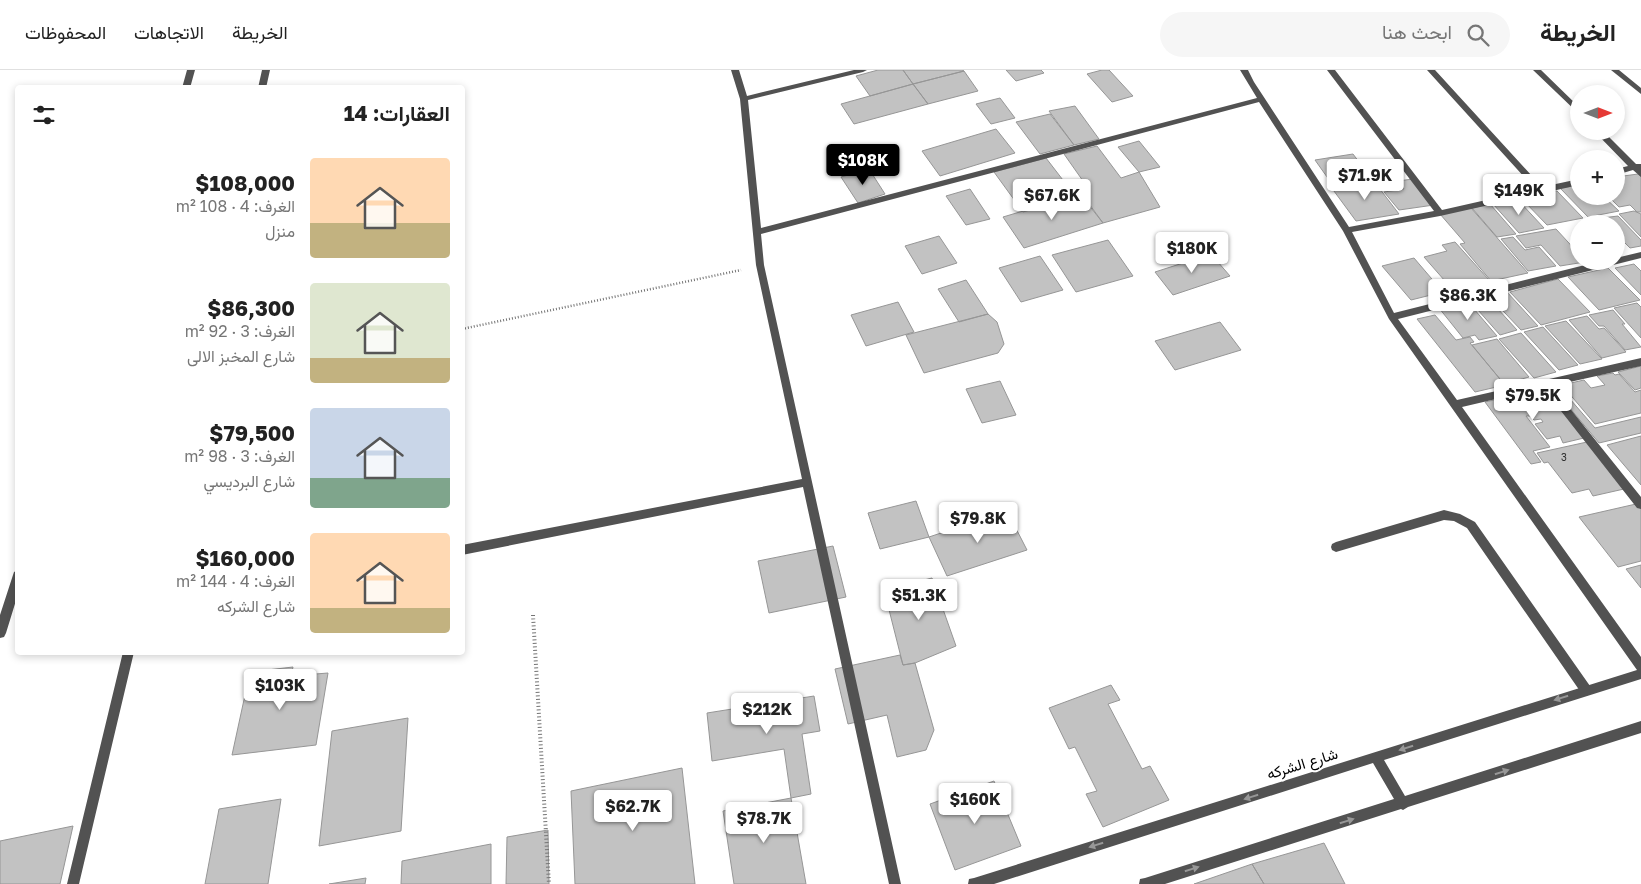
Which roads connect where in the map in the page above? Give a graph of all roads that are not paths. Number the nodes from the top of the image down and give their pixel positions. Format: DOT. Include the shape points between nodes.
graph roads {
  1 [pos="191,70"];
  2 [pos="266,70"];
  3 [pos="735,70"];
  4 [pos="863,70"];
  5 [pos="1244,70"];
  6 [pos="1331,70"];
  7 [pos="1431,70"];
  8 [pos="1537,70"];
  9 [pos="1615,70"];
  10 [pos="187,85"];
  11 [pos="263,85"];
  12 [pos="1641,92"];
  13 [pos="744,100"];
  14 [pos="1262,100"];
  15 [pos="1570,103"];
  16 [pos="1608,140"];
  17 [pos="1639,169"];
  18 [pos="1625,171"];
  19 [pos="1570,184"];
  20 [pos="1541,191"];
  21 [pos="1440,212"];
  22 [pos="1347,230"];
  23 [pos="757,232"];
  24 [pos="1641,255"];
  25 [pos="1625,259"];
  26 [pos="1580,270"];
  27 [pos="1392,317"];
  28 [pos="1641,362"];
  29 [pos="1546,385"];
  30 [pos="1454,405"];
  31 [pos="807,482"];
  32 [pos="1641,504"];
  33 [pos="1336,548"];
  34 [pos="465,549"];
  35 [pos="15,585"];
  36 [pos="0,633"];
  37 [pos="128,655"];
  38 [pos="1641,666"];
  39 [pos="1641,674"];
  40 [pos="1586,690"];
  41 [pos="1641,727"];
  42 [pos="1376,757"];
  43 [pos="1403,804"];
  44 [pos="73,884"];
  45 [pos="895,884"];
  46 [pos="974,884"];
  47 [pos="1145,884"];
  1 -- 10 [label="street"];
  2 -- 11 [label="street"];
  3 -- 13 [label="street"];
  4 -- 13 [label="street"];
  5 -- 14 [label="street"];
  6 -- 21 [label="street"];
  7 -- 20 [label="street"];
  8 -- 15 [label="street"];
  9 -- 12 [label="street"];
  13 -- 23 [label="street"];
  14 -- 22 [label="street"];
  14 -- 23 [label="street"];
  16 -- 17 [label="street"];
  17 -- 18 [label="street"];
  19 -- 20 [label="street"];
  20 -- 21 [label="street"];
  21 -- 22 [label="street"];
  22 -- 27 [label="street"];
  23 -- 31 [label="street" via="760,266"];
  24 -- 25 [label="street"];
  26 -- 27 [label="street"];
  27 -- 30 [label="street"];
  28 -- 29 [label="street"];
  29 -- 30 [label="street"];
  29 -- 32 [label="street"];
  30 -- 38 [label="street"];
  31 -- 34 [label="street"];
  31 -- 45 [label="street"];
  33 -- 40 [label="street" via="1444,515 1456,517 1470,525"];
  35 -- 36 [label="street"];
  37 -- 44 [label="street"];
  39 -- 40 [label="street, شارع الشركه"];
  40 -- 42 [label="street, شارع الشركه, one-way"];
  43 -- 41 [label="street, one-way"];
  42 -- 43 [label="street"];
  42 -- 46 [label="street, شارع الشركه, one-way"];
  47 -- 43 [label="street, one-way"];
}
